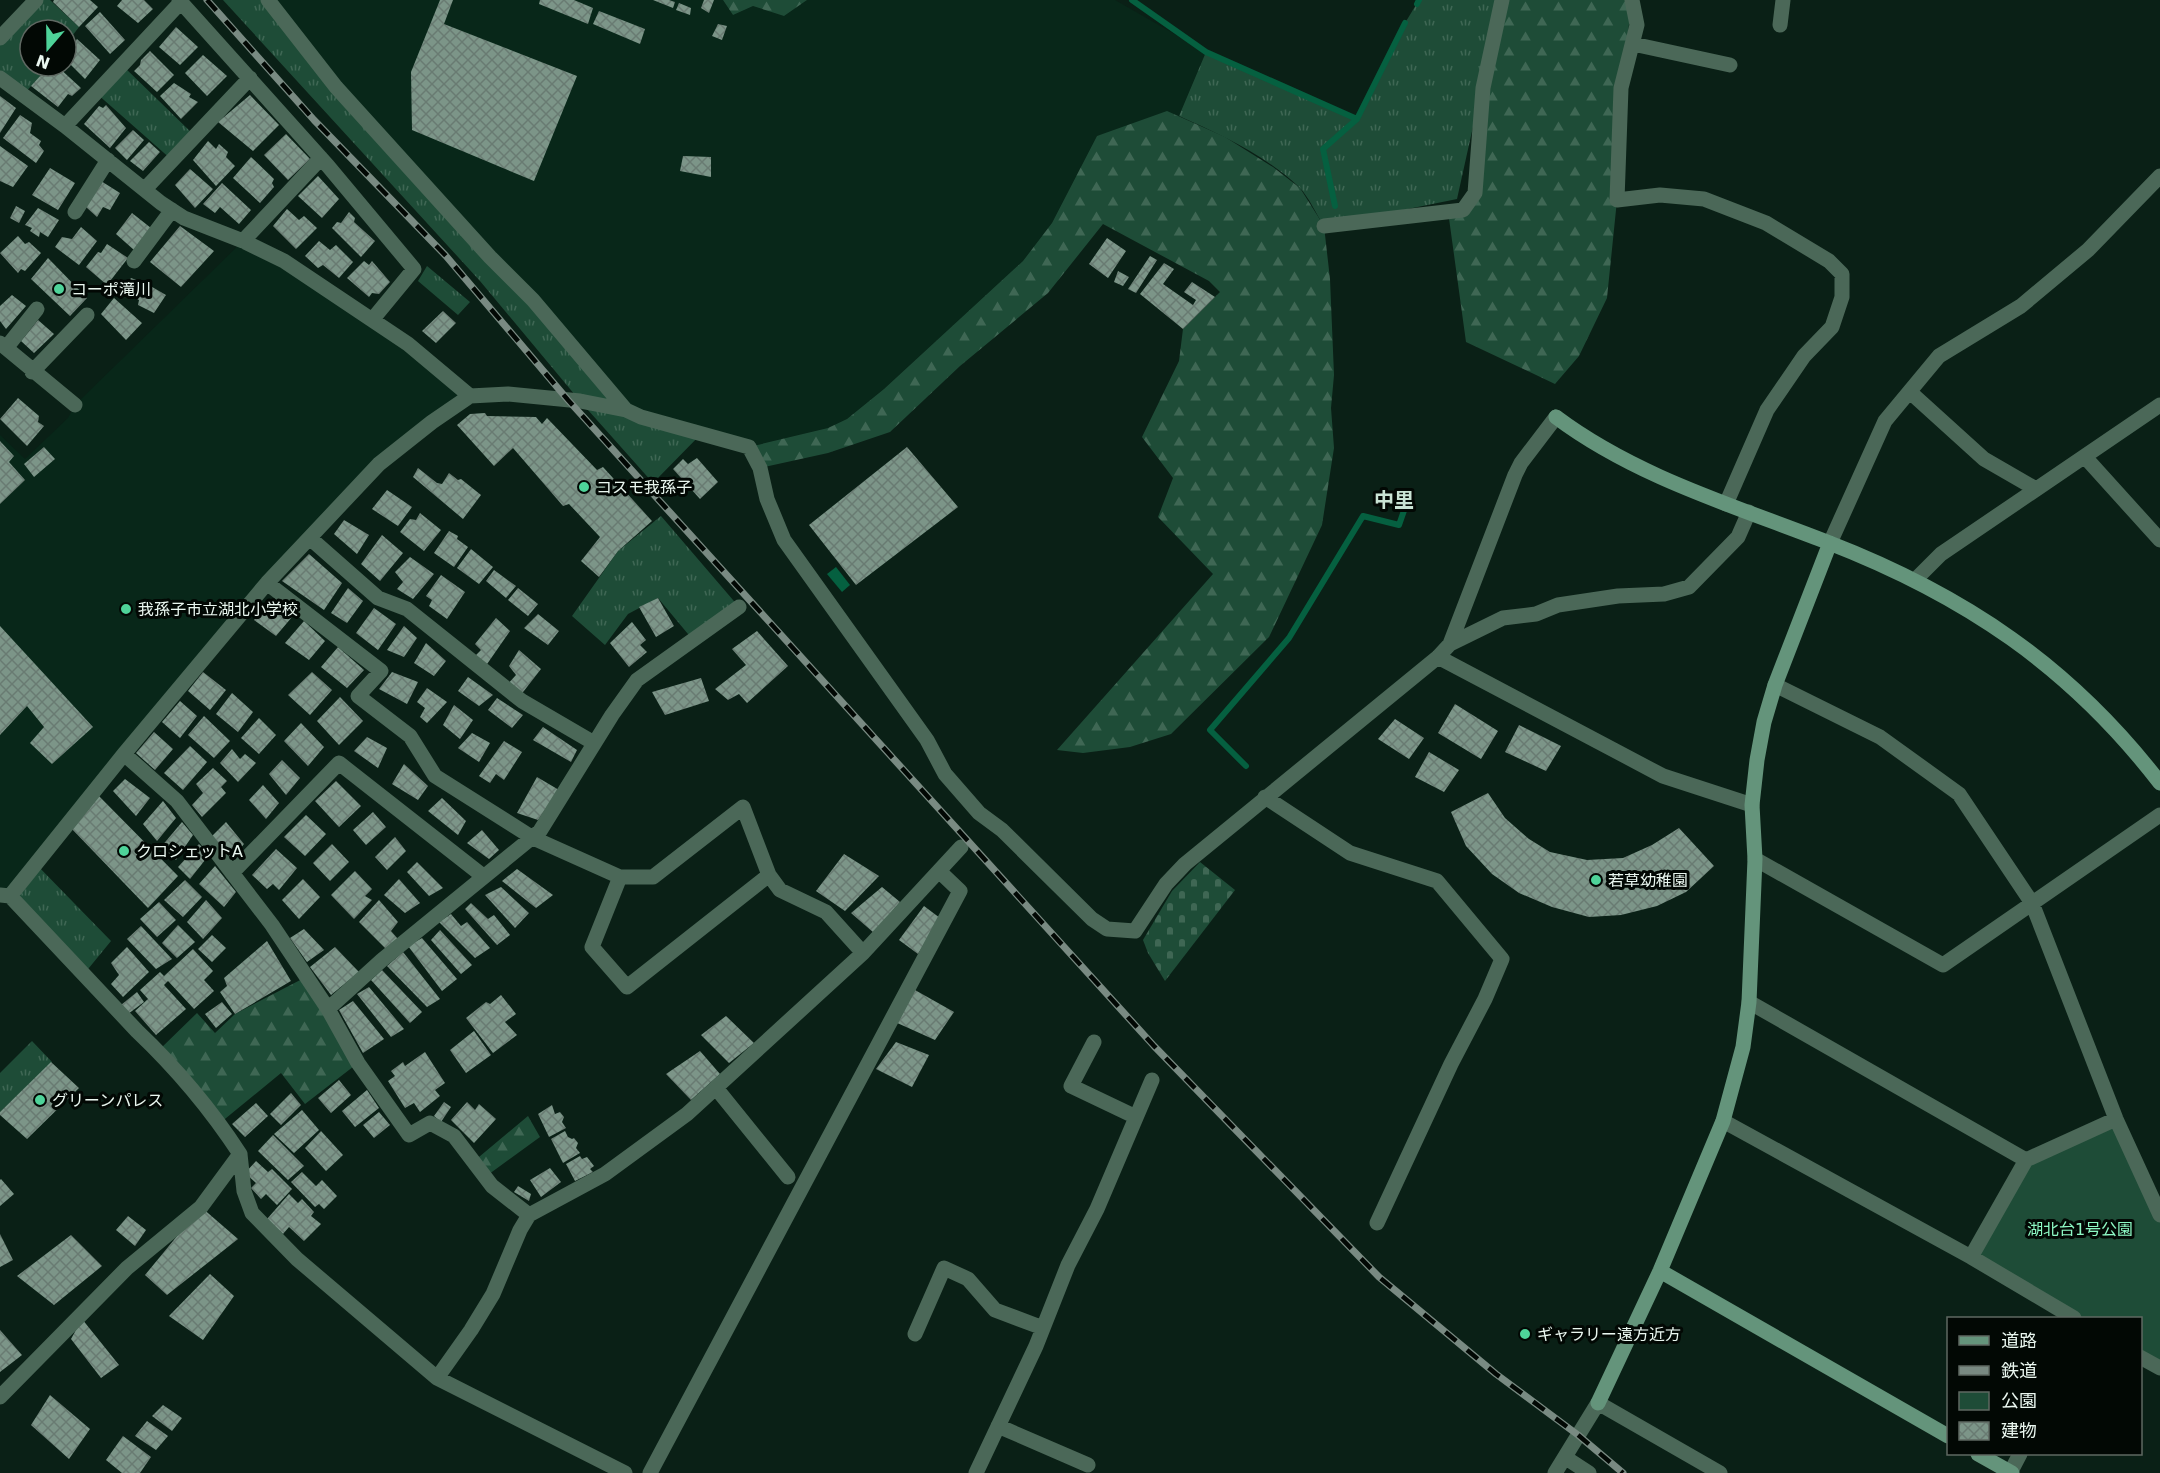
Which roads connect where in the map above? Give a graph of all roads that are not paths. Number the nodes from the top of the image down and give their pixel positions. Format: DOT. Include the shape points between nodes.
graph roads {
  1 [pos="36,0"];
  2 [pos="268,0"];
  3 [pos="1502,0"];
  4 [pos="1632,0"];
  5 [pos="1783,0"];
  6 [pos="180,1"];
  7 [pos="1780,25"];
  8 [pos="0,39"];
  9 [pos="1632,44"];
  10 [pos="1731,65"];
  11 [pos="0,78"];
  12 [pos="250,78"];
  13 [pos="65,126"];
  14 [pos="321,158"];
  15 [pos="108,160"];
  16 [pos="2160,176"];
  17 [pos="145,189"];
  18 [pos="172,210"];
  19 [pos="75,212"];
  20 [pos="1324,226"];
  21 [pos="243,242"];
  22 [pos="134,261"];
  23 [pos="37,309"];
  24 [pos="87,315"];
  25 [pos="372,320"];
  26 [pos="3,346"];
  27 [pos="33,372"];
  28 [pos="1910,392"];
  29 [pos="470,396"];
  30 [pos="75,405"];
  31 [pos="2160,405"];
  32 [pos="626,410"];
  33 [pos="2085,457"];
  34 [pos="2036,489"];
  35 [pos="1726,504"];
  36 [pos="1749,512"];
  37 [pos="311,539"];
  38 [pos="2160,540"];
  39 [pos="1830,543"];
  40 [pos="1915,579"];
  41 [pos="267,583"];
  42 [pos="739,607"];
  43 [pos="1450,644"];
  44 [pos="1438,657"];
  45 [pos="1775,685"];
  46 [pos="594,743"];
  47 [pos="124,754"];
  48 [pos="2160,783"];
  49 [pos="1266,797"];
  50 [pos="1752,805"];
  51 [pos="2160,815"];
  52 [pos="533,838"];
  53 [pos="961,848"];
  54 [pos="1755,859"];
  55 [pos="939,871"];
  56 [pos="232,873"];
  57 [pos="483,876"];
  58 [pos="769,876"];
  59 [pos="620,878"];
  60 [pos="5,895"];
  61 [pos="2032,903"];
  62 [pos="863,953"];
  63 [pos="1749,1002"];
  64 [pos="328,1009"];
  65 [pos="1094,1042"];
  66 [pos="1152,1080"];
  67 [pos="716,1088"];
  68 [pos="1136,1117"];
  69 [pos="2116,1119"];
  70 [pos="1724,1121"];
  71 [pos="240,1154"];
  72 [pos="2026,1160"];
  73 [pos="788,1177"];
  74 [pos="2157,1198"];
  75 [pos="529,1215"];
  76 [pos="2160,1215"];
  77 [pos="1377,1223"];
  78 [pos="1971,1257"];
  79 [pos="1660,1271"];
  80 [pos="2072,1317"];
  81 [pos="1043,1328"];
  82 [pos="915,1334"];
  83 [pos="2142,1357"];
  84 [pos="2160,1368"];
  85 [pos="437,1378"];
  86 [pos="0,1397"];
  87 [pos="1598,1403"];
  88 [pos="998,1426"];
  89 [pos="1947,1435"];
  90 [pos="1980,1455"];
  91 [pos="2020,1455"];
  92 [pos="1566,1458"];
  93 [pos="1088,1466"];
  94 [pos="625,1473"];
  95 [pos="650,1473"];
  96 [pos="975,1473"];
  97 [pos="1556,1473"];
  98 [pos="1589,1473"];
  99 [pos="1720,1473"];
  100 [pos="2011,1473"];
  1 -- 8 [label="street"];
  2 -- 32 [label="street" via="336,87 529,296"];
  3 -- 20 [label="street" via="1483,88 1475,193 1463,210"];
  4 -- 9 [label="street" via="1637,25"];
  5 -- 7 [label="street"];
  6 -- 12 [label="street"];
  6 -- 13 [label="street"];
  9 -- 10 [label="street"];
  9 -- 35 [label="street" via="1621,88 1617,200 1660,195 1704,200 1766,223 1829,261 1842,274 1842,297 1832,327 1804,356 1767,410"];
  11 -- 13 [label="street"];
  12 -- 14 [label="street"];
  12 -- 17 [label="street"];
  13 -- 15 [label="street"];
  14 -- 21 [label="street"];
  14 -- 25 [label="street" via="414,269"];
  15 -- 17 [label="street"];
  15 -- 19 [label="street"];
  16 -- 28 [label="street" via="2088,250 2021,306 1939,356"];
  17 -- 18 [label="street"];
  18 -- 21 [label="street"];
  18 -- 22 [label="street"];
  21 -- 25 [label="street" via="284,261"];
  23 -- 26 [label="street"];
  24 -- 27 [label="street"];
  25 -- 29 [label="street" via="408,344"];
  26 -- 27 [label="street"];
  27 -- 30 [label="street"];
  28 -- 34 [label="street" via="1984,459"];
  28 -- 39 [label="street" via="1885,421"];
  29 -- 32 [label="street" via="508,394"];
  29 -- 37 [label="street" via="379,464"];
  31 -- 33 [label="street"];
  32 -- 49 [label="street" via="749,447 784,540 927,741 945,774 980,813 1107,929 1135,931 1166,884 1185,864"];
  33 -- 34 [label="street"];
  33 -- 38 [label="street"];
  34 -- 40 [label="street" via="1941,554"];
  35 -- 36 [label="street"];
  35 -- 43 [label="street" via="1650,472 1556,417 1515,475"];
  36 -- 39 [label="street"];
  36 -- 43 [label="street" via="1738,537 1689,587 1664,594 1558,605 1536,614 1503,618"];
  37 -- 41 [label="street"];
  37 -- 46 [label="street" via="378,598 407,609 522,701"];
  39 -- 40 [label="street"];
  39 -- 45 [label="street"];
  40 -- 48 [label="street" via="2001,630 2077,690 2134,749"];
  41 -- 47 [label="street"];
  41 -- 52 [label="street" via="381,671 358,696 410,736 435,776"];
  42 -- 46 [label="street" via="637,680"];
  43 -- 44 [label="street"];
  44 -- 49 [label="street"];
  44 -- 50 [label="street" via="1663,776"];
  45 -- 50 [label="street" via="1759,750"];
  45 -- 61 [label="street" via="1880,737 1959,794"];
  46 -- 52 [label="street"];
  47 -- 56 [label="street" via="177,801"];
  47 -- 60 [label="street"];
  49 -- 77 [label="street" via="1350,853 1437,881 1502,959"];
  50 -- 54 [label="street"];
  51 -- 61 [label="street"];
  52 -- 57 [label="street"];
  52 -- 59 [label="street"];
  53 -- 55 [label="street"];
  54 -- 61 [label="street" via="1943,965"];
  54 -- 63 [label="street"];
  55 -- 62 [label="street"];
  55 -- 95 [label="street" via="960,891"];
  56 -- 57 [label="street" via="339,763"];
  56 -- 64 [label="street"];
  57 -- 64 [label="street"];
  58 -- 59 [label="street" via="743,807 653,877"];
  58 -- 59 [label="street" via="627,987 592,947"];
  58 -- 62 [label="street" via="780,890 826,912"];
  60 -- 71 [label="street" via="158,1051 213,1113"];
  61 -- 69 [label="street"];
  62 -- 67 [label="street"];
  63 -- 70 [label="street" via="1743,1047"];
  63 -- 72 [label="street"];
  64 -- 75 [label="street" via="358,1063 409,1136 430,1123 454,1136 492,1186"];
  65 -- 68 [label="street" via="1071,1086"];
  66 -- 68 [label="street"];
  67 -- 73 [label="street"];
  67 -- 75 [label="street" via="604,1174"];
  68 -- 81 [label="street"];
  69 -- 72 [label="street"];
  69 -- 74 [label="street"];
  70 -- 78 [label="street"];
  70 -- 79 [label="street"];
  71 -- 85 [label="street" via="244,1191 252,1213 297,1260"];
  71 -- 86 [label="street" via="201,1207 127,1268"];
  72 -- 78 [label="street"];
  74 -- 76 [label="street"];
  75 -- 85 [label="street" via="493,1294"];
  78 -- 80 [label="street"];
  79 -- 87 [label="street"];
  79 -- 89 [label="street"];
  81 -- 82 [label="street" via="995,1310 969,1279 944,1268"];
  81 -- 88 [label="street"];
  83 -- 84 [label="street"];
  85 -- 94 [label="street"];
  87 -- 92 [label="street"];
  87 -- 99 [label="street"];
  88 -- 93 [label="street"];
  88 -- 96 [label="street"];
  90 -- 100 [label="street"];
  91 -- 100 [label="street"];
  92 -- 97 [label="street"];
  92 -- 98 [label="street"];
}
